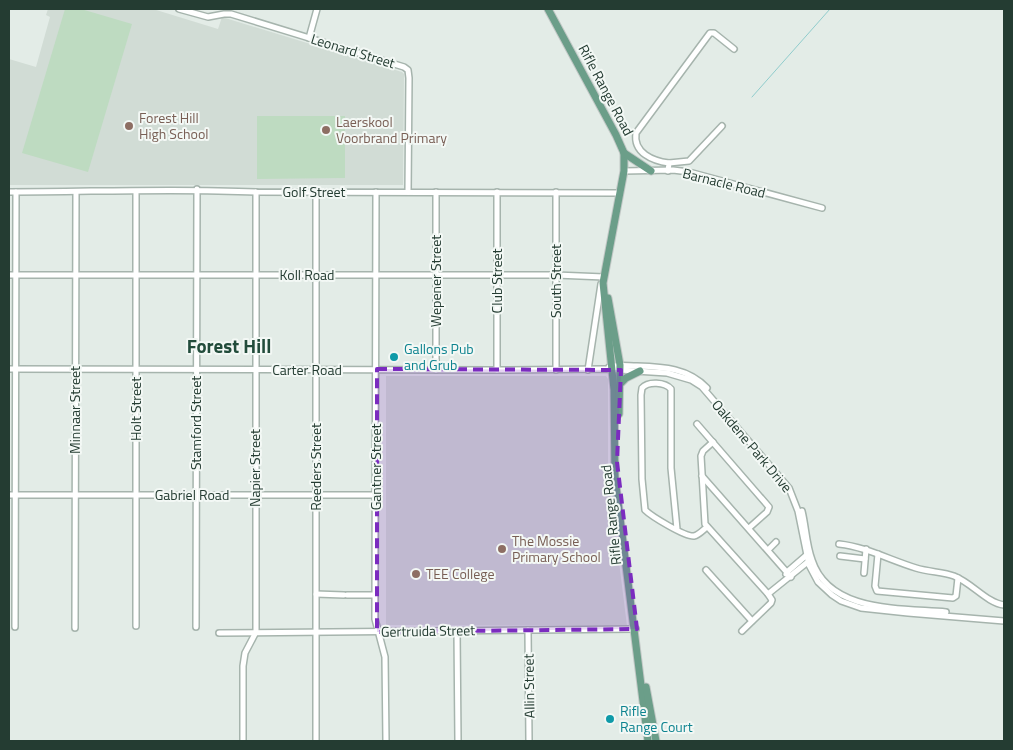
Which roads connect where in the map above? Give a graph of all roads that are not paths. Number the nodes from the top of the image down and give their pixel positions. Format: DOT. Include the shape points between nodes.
graph roads {
  1 [pos="179,9"];
  2 [pos="317,9"];
  3 [pos="548,9"];
  4 [pos="309,38"];
  5 [pos="734,49"];
  6 [pos="722,126"];
  7 [pos="624,153"];
  8 [pos="669,162"];
  9 [pos="668,170"];
  10 [pos="624,171"];
  11 [pos="651,171"];
  12 [pos="197,189"];
  13 [pos="9,192"];
  14 [pos="16,192"];
  15 [pos="76,192"];
  16 [pos="136,192"];
  17 [pos="256,192"];
  18 [pos="316,192"];
  19 [pos="376,192"];
  20 [pos="408,192"];
  21 [pos="436,192"];
  22 [pos="497,192"];
  23 [pos="556,192"];
  24 [pos="620,193"];
  25 [pos="822,208"];
  26 [pos="76,274"];
  27 [pos="136,274"];
  28 [pos="9,275"];
  29 [pos="16,275"];
  30 [pos="196,275"];
  31 [pos="256,275"];
  32 [pos="376,275"];
  33 [pos="436,275"];
  34 [pos="556,275"];
  35 [pos="316,276"];
  36 [pos="496,276"];
  37 [pos="603,276"];
  38 [pos="617,368"];
  39 [pos="9,369"];
  40 [pos="16,369"];
  41 [pos="136,369"];
  42 [pos="196,369"];
  43 [pos="377,369"];
  44 [pos="75,370"];
  45 [pos="256,370"];
  46 [pos="316,370"];
  47 [pos="436,370"];
  48 [pos="497,370"];
  49 [pos="556,370"];
  50 [pos="588,370"];
  51 [pos="640,371"];
  52 [pos="685,375"];
  53 [pos="620,383"];
  54 [pos="697,424"];
  55 [pos="713,442"];
  56 [pos="702,475"];
  57 [pos="9,495"];
  58 [pos="16,495"];
  59 [pos="76,495"];
  60 [pos="136,495"];
  61 [pos="196,495"];
  62 [pos="255,495"];
  63 [pos="316,495"];
  64 [pos="376,495"];
  65 [pos="707,527"];
  66 [pos="749,528"];
  67 [pos="677,529"];
  68 [pos="776,542"];
  69 [pos="839,544"];
  70 [pos="866,549"];
  71 [pos="768,550"];
  72 [pos="878,554"];
  73 [pos="840,556"];
  74 [pos="809,557"];
  75 [pos="865,559"];
  76 [pos="706,570"];
  77 [pos="787,572"];
  78 [pos="864,573"];
  79 [pos="791,577"];
  80 [pos="958,578"];
  81 [pos="784,580"];
  82 [pos="316,594"];
  83 [pos="768,594"];
  84 [pos="375,595"];
  85 [pos="1004,605"];
  86 [pos="1004,620"];
  87 [pos="752,621"];
  88 [pos="136,626"];
  89 [pos="15,627"];
  90 [pos="196,627"];
  91 [pos="75,628"];
  92 [pos="636,629"];
  93 [pos="457,630"];
  94 [pos="528,630"];
  95 [pos="742,630"];
  96 [pos="256,632"];
  97 [pos="316,632"];
  98 [pos="378,632"];
  99 [pos="219,633"];
  100 [pos="244,741"];
  101 [pos="316,741"];
  102 [pos="386,741"];
  103 [pos="458,741"];
  104 [pos="529,741"];
  105 [pos="648,741"];
  106 [pos="656,741"];
  1 -- 4 [label="street, Leonard Street" via="208,17 230,14"];
  2 -- 4 [label="street"];
  3 -- 7 [label="main road, Rifle Range Road"];
  4 -- 20 [label="street, Leonard Street" via="408,70"];
  5 -- 8 [label="street" via="710,33 636,133 636,142 644,153 657,161"];
  6 -- 8 [label="street" via="689,161"];
  7 -- 10 [label="main road, Rifle Range Road"];
  7 -- 11 [label="main road"];
  8 -- 9 [label="street"];
  9 -- 11 [label="street, Barnacle Road"];
  9 -- 25 [label="street, Barnacle Road" via="689,172"];
  10 -- 11 [label="street, Barnacle Road"];
  10 -- 24 [label="main road, Rifle Range Road"];
  12 -- 16 [label="street, Golf Street"];
  12 -- 17 [label="street, Golf Street"];
  12 -- 30 [label="street, Stamford Street"];
  13 -- 14 [label="street, Golf Street"];
  14 -- 15 [label="street, Golf Street"];
  14 -- 29 [label="street"];
  15 -- 16 [label="street, Golf Street"];
  15 -- 26 [label="street, Minnaar Street"];
  16 -- 27 [label="street, Holt Street"];
  17 -- 18 [label="street, Golf Street"];
  17 -- 31 [label="street, Napier Street"];
  18 -- 19 [label="street, Golf Street"];
  18 -- 35 [label="street, Reeders Street"];
  19 -- 20 [label="street, Golf Street"];
  19 -- 32 [label="street, Gantner Street"];
  20 -- 21 [label="street, Golf Street"];
  21 -- 22 [label="street, Golf Street"];
  21 -- 33 [label="street, Wepener Street"];
  22 -- 23 [label="street, Golf Street"];
  22 -- 36 [label="street, Club Street"];
  23 -- 24 [label="street, Golf Street"];
  23 -- 34 [label="street, South Street"];
  24 -- 37 [label="main road, Rifle Range Road"];
  26 -- 27 [label="street, Koll Road"];
  26 -- 29 [label="street, Koll Road"];
  26 -- 44 [label="street, Minnaar Street"];
  27 -- 30 [label="street, Koll Road"];
  27 -- 41 [label="street, Holt Street"];
  28 -- 29 [label="street, Koll Road"];
  29 -- 40 [label="street"];
  30 -- 31 [label="street, Koll Road"];
  30 -- 42 [label="street, Stamford Street"];
  31 -- 35 [label="street, Koll Road"];
  31 -- 45 [label="street, Napier Street"];
  32 -- 33 [label="street, Koll Road"];
  32 -- 35 [label="street, Koll Road"];
  32 -- 43 [label="street, Gantner Street"];
  33 -- 36 [label="street, Koll Road"];
  33 -- 47 [label="street, Wepener Street"];
  34 -- 36 [label="street, Koll Road"];
  34 -- 37 [label="street, Koll Road"];
  34 -- 49 [label="street, South Street"];
  35 -- 46 [label="street, Reeders Street"];
  36 -- 48 [label="street, Club Street"];
  37 -- 38 [label="main road, Rifle Range Road"];
  37 -- 50 [label="street, Rifle Range Road"];
  38 -- 50 [label="street, Carter Road"];
  38 -- 51 [label="street, Oakdene Park Drive"];
  38 -- 52 [label="street, Oakdene Park Drive" via="662,366"];
  38 -- 53 [label="main road, Rifle Range Road"];
  38 -- 92 [label="main road, Rifle Range Road" via="615,478"];
  39 -- 40 [label="street, Carter Road"];
  40 -- 44 [label="street, Carter Road"];
  40 -- 58 [label="street"];
  41 -- 42 [label="street, Carter Road"];
  41 -- 44 [label="street, Carter Road"];
  41 -- 60 [label="street, Holt Street"];
  42 -- 45 [label="street, Carter Road"];
  42 -- 61 [label="street, Stamford Street"];
  43 -- 46 [label="street, Carter Road"];
  43 -- 47 [label="street, Carter Road"];
  43 -- 64 [label="street, Gantner Street"];
  44 -- 59 [label="street, Minnaar Street"];
  45 -- 46 [label="street, Carter Road"];
  45 -- 62 [label="street, Napier Street"];
  46 -- 63 [label="street, Reeders Street"];
  47 -- 48 [label="street, Carter Road"];
  48 -- 49 [label="street, Carter Road"];
  49 -- 50 [label="street, Carter Road"];
  51 -- 52 [label="street, Oakdene Park Drive"];
  51 -- 53 [label="main road"];
  52 -- 74 [label="street, Oakdene Park Drive" via="708,393 789,488"];
  53 -- 92 [label="main road, Rifle Range Road" via="617,462"];
  54 -- 55 [label="street"];
  55 -- 56 [label="street" via="701,455"];
  55 -- 66 [label="street" via="769,507"];
  56 -- 65 [label="street"];
  56 -- 66 [label="street"];
  57 -- 58 [label="street, Gabriel Road"];
  58 -- 59 [label="street, Gabriel Road"];
  58 -- 89 [label="street"];
  59 -- 60 [label="street, Gabriel Road"];
  59 -- 91 [label="street, Minnaar Street"];
  60 -- 61 [label="street, Gabriel Road"];
  60 -- 88 [label="street, Holt Street"];
  61 -- 62 [label="street, Gabriel Road"];
  61 -- 90 [label="street, Stamford Street"];
  62 -- 63 [label="street, Gabriel Road"];
  62 -- 96 [label="street, Napier Street"];
  63 -- 64 [label="street, Gabriel Road"];
  63 -- 82 [label="street, Reeders Street"];
  64 -- 84 [label="street, Gantner Street"];
  65 -- 67 [label="street" via="695,536"];
  65 -- 83 [label="street"];
  66 -- 71 [label="street"];
  67 -- 67 [label="street" via="645,510 641,391 648,384 667,385 671,389 671,468"];
  68 -- 71 [label="street"];
  69 -- 70 [label="street"];
  70 -- 72 [label="street"];
  70 -- 75 [label="street"];
  71 -- 77 [label="street"];
  72 -- 80 [label="street" via="914,568"];
  72 -- 80 [label="street" via="877,591 952,598"];
  73 -- 75 [label="street"];
  74 -- 77 [label="street"];
  74 -- 79 [label="street"];
  74 -- 86 [label="street, Oakdene Park Drive" via="824,580 852,600 870,605"];
  75 -- 78 [label="street"];
  76 -- 87 [label="street"];
  77 -- 79 [label="street"];
  77 -- 81 [label="street"];
  79 -- 81 [label="street"];
  80 -- 85 [label="street"];
  81 -- 83 [label="street"];
  82 -- 84 [label="street"];
  82 -- 97 [label="street, Reeders Street"];
  83 -- 87 [label="street" via="771,603"];
  84 -- 98 [label="street, Gantner Street"];
  87 -- 95 [label="street"];
  92 -- 94 [label="street, Gertruida Street"];
  92 -- 105 [label="main road, Rifle Range Road"];
  92 -- 106 [label="main road, Rifle Range Road"];
  93 -- 94 [label="street, Gertruida Street"];
  93 -- 98 [label="street, Gertruida Street"];
  93 -- 103 [label="street"];
  94 -- 104 [label="street, Allin Street"];
  96 -- 97 [label="street, Gertruida Street"];
  96 -- 99 [label="street, Gertruida Street"];
  96 -- 100 [label="street, Napier Street" via="245,653 243,666"];
  97 -- 98 [label="street, Gertruida Street"];
  97 -- 101 [label="street, Reeders Street"];
  98 -- 102 [label="street, Gantner Street" via="385,657"];
}
